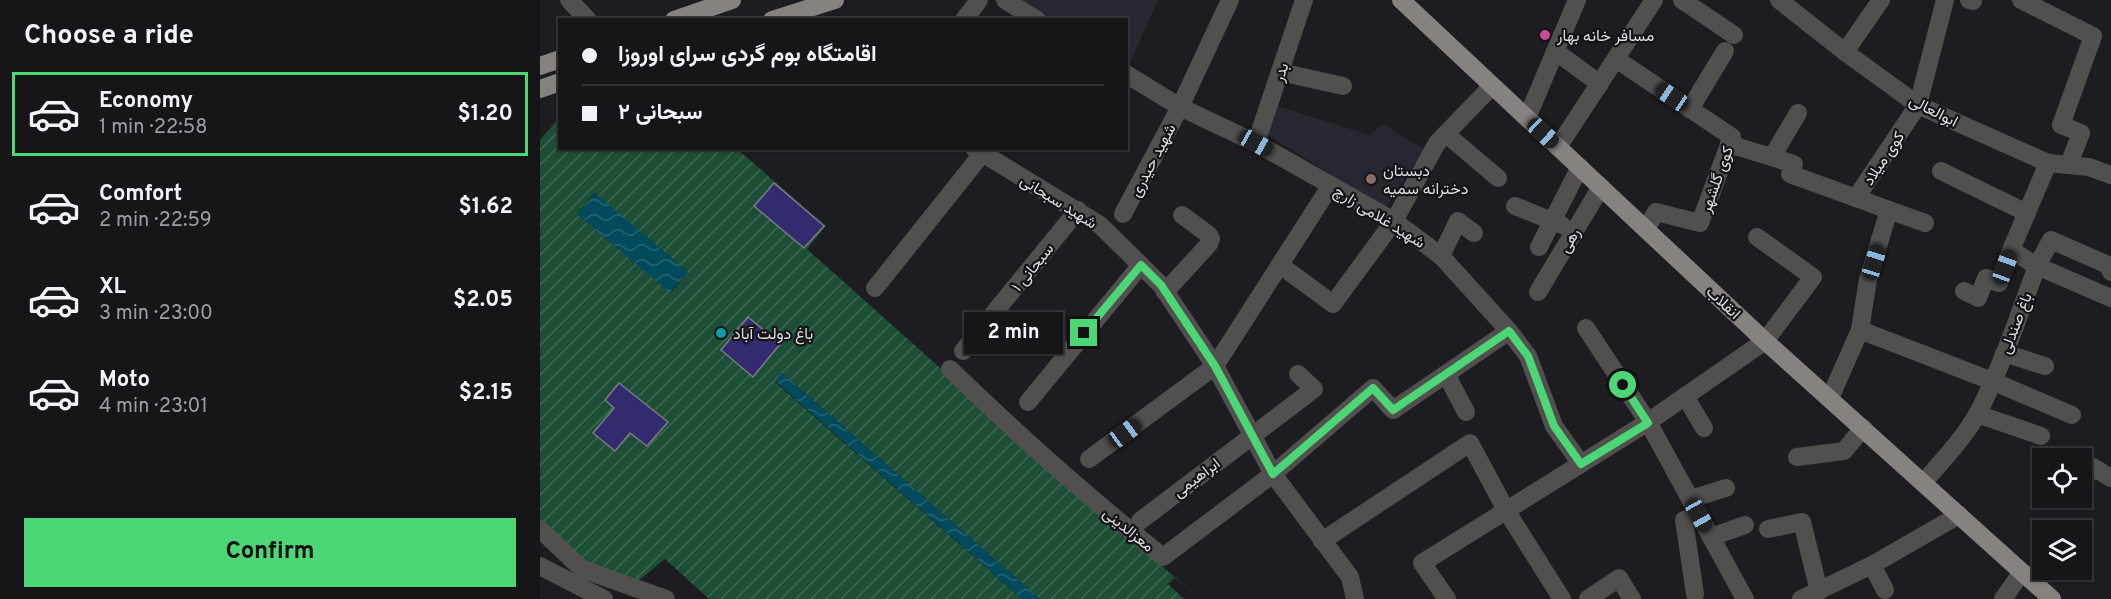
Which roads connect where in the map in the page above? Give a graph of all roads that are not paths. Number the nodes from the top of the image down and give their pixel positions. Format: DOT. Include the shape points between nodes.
graph roads {
  1 [pos="569,0"];
  2 [pos="732,0"];
  3 [pos="835,0"];
  4 [pos="979,0"];
  5 [pos="1005,0"];
  6 [pos="1230,0"];
  7 [pos="1304,0"];
  8 [pos="1401,0"];
  9 [pos="1654,0"];
  10 [pos="1682,0"];
  11 [pos="1779,0"];
  12 [pos="1881,0"];
  13 [pos="1946,0"];
  14 [pos="2021,0"];
  15 [pos="1574,1"];
  16 [pos="1798,7"];
  17 [pos="586,18"];
  18 [pos="680,18"];
  19 [pos="778,18"];
  20 [pos="966,18"];
  21 [pos="1034,18"];
  22 [pos="1734,35"];
  23 [pos="1555,51"];
  24 [pos="1725,51"];
  25 [pos="1845,52"];
  26 [pos="1616,59"];
  27 [pos="558,60"];
  28 [pos="540,66"];
  29 [pos="1280,72"];
  30 [pos="1128,75"];
  31 [pos="558,83"];
  32 [pos="1600,84"];
  33 [pos="1343,86"];
  34 [pos="1492,86"];
  35 [pos="540,89"];
  36 [pos="1918,105"];
  37 [pos="1180,107"];
  38 [pos="1690,109"];
  39 [pos="1798,112"];
  40 [pos="1527,118"];
  41 [pos="1446,134"];
  42 [pos="1256,143"];
  43 [pos="1729,144"];
  44 [pos="1558,147"];
  45 [pos="978,151"];
  46 [pos="1772,157"];
  47 [pos="2048,163"];
  48 [pos="2069,164"];
  49 [pos="1580,167"];
  50 [pos="1941,171"];
  51 [pos="2111,175"];
  52 [pos="1498,178"];
  53 [pos="1331,185"];
  54 [pos="1601,187"];
  55 [pos="1856,198"];
  56 [pos="1515,206"];
  57 [pos="1078,210"];
  58 [pos="1889,210"];
  59 [pos="2027,213"];
  60 [pos="1123,214"];
  61 [pos="1182,215"];
  62 [pos="1394,221"];
  63 [pos="1552,221"];
  64 [pos="1925,223"];
  65 [pos="1646,229"];
  66 [pos="1574,231"];
  67 [pos="1474,233"];
  68 [pos="1757,237"];
  69 [pos="1539,248"];
  70 [pos="2011,250"];
  71 [pos="1441,256"];
  72 [pos="1141,265"];
  73 [pos="1280,265"];
  74 [pos="2037,266"];
  75 [pos="2111,272"];
  76 [pos="875,288"];
  77 [pos="1964,291"];
  78 [pos="1165,292"];
  79 [pos="1538,292"];
  80 [pos="2111,298"];
  81 [pos="1586,328"];
  82 [pos="1860,330"];
  83 [pos="1509,331"];
  84 [pos="1765,340"];
  85 [pos="963,351"];
  86 [pos="2004,353"];
  87 [pos="1215,366"];
  88 [pos="2045,366"];
  89 [pos="950,369"];
  90 [pos="1298,374"];
  91 [pos="1446,374"];
  92 [pos="1992,381"];
  93 [pos="1685,396"];
  94 [pos="1830,398"];
  95 [pos="1028,402"];
  96 [pos="1466,412"];
  97 [pos="1977,414"];
  98 [pos="2072,415"];
  99 [pos="1648,423"];
  100 [pos="1704,428"];
  101 [pos="1863,428"];
  102 [pos="1252,434"];
  103 [pos="2041,436"];
  104 [pos="1797,457"];
  105 [pos="1089,459"];
  106 [pos="1581,464"];
  107 [pos="2092,468"];
  108 [pos="1273,474"];
  109 [pos="2111,478"];
  110 [pos="1923,483"];
  111 [pos="1726,488"];
  112 [pos="1694,507"];
  113 [pos="1506,510"];
  114 [pos="1959,515"];
  115 [pos="1140,521"];
  116 [pos="1745,525"];
  117 [pos="540,529"];
  118 [pos="1768,529"];
  119 [pos="1711,537"];
  120 [pos="1322,541"];
  121 [pos="1872,565"];
  122 [pos="540,566"];
  123 [pos="2022,572"];
  124 [pos="1885,590"];
  125 [pos="1832,592"];
  126 [pos="1693,597"];
  127 [pos="604,599"];
  128 [pos="666,599"];
  129 [pos="1355,599"];
  130 [pos="1447,599"];
  131 [pos="1562,599"];
  132 [pos="1588,599"];
  133 [pos="1632,599"];
  134 [pos="1745,599"];
  135 [pos="1801,599"];
  136 [pos="2003,599"];
  137 [pos="2052,599"];
  1 -- 17 [label="street"];
  2 -- 18 [label="main road"];
  3 -- 19 [label="main road"];
  4 -- 20 [label="street"];
  5 -- 21 [label="street"];
  6 -- 37 [label="street, شهید حیدری"];
  7 -- 29 [label="street, بدر"];
  8 -- 34 [label="main road, انقلاب"];
  9 -- 26 [label="street"];
  10 -- 22 [label="street"];
  11 -- 16 [label="street, ابوالعالی"];
  12 -- 25 [label="street"];
  13 -- 36 [label="street, کوی میلاد"];
  14 -- 48 [label="street" via="2093,36 2061,124 2081,133"];
  15 -- 23 [label="street"];
  16 -- 25 [label="street, ابوالعالی"];
  23 -- 32 [label="street"];
  23 -- 40 [label="street"];
  24 -- 38 [label="street"];
  25 -- 36 [label="street, ابوالعالی"];
  26 -- 32 [label="street"];
  26 -- 38 [label="street, کوی گلشهر"];
  27 -- 28 [label="main road"];
  29 -- 33 [label="street"];
  29 -- 42 [label="street, بدر"];
  30 -- 37 [label="street, شهید غلامی زارچ"];
  31 -- 35 [label="main road"];
  32 -- 44 [label="street"];
  34 -- 40 [label="main road, انقلاب"];
  34 -- 41 [label="street"];
  36 -- 47 [label="street, ابوالعالی"];
  36 -- 55 [label="street, کوی میلاد"];
  37 -- 42 [label="street, شهید غلامی زارچ"];
  37 -- 60 [label="street, شهید حیدری"];
  38 -- 43 [label="street, کوی گلشهر" via="1732,137"];
  39 -- 46 [label="street"];
  40 -- 44 [label="main road, انقلاب"];
  41 -- 52 [label="street"];
  41 -- 62 [label="street" via="1437,143"];
  42 -- 53 [label="street, شهید غلامی زارچ"];
  43 -- 46 [label="street"];
  43 -- 65 [label="street, کوی گلشهر" via="1700,223 1656,212"];
  44 -- 49 [label="main road, انقلاب"];
  45 -- 57 [label="street, شهید سبحانی"];
  45 -- 76 [label="street"];
  46 -- 55 [label="street" via="1794,164 1790,174"];
  47 -- 48 [label="street, ابوالعالی"];
  47 -- 59 [label="street"];
  48 -- 51 [label="street, ابوالعالی"];
  49 -- 54 [label="main road, انقلاب"];
  49 -- 63 [label="street"];
  50 -- 59 [label="street"];
  53 -- 62 [label="street, شهید غلامی زارچ"];
  53 -- 73 [label="street"];
  54 -- 65 [label="main road, انقلاب"];
  54 -- 66 [label="street, رهی"];
  55 -- 58 [label="street, کوی میلاد"];
  56 -- 63 [label="street"];
  57 -- 72 [label="street, شهید سبحانی" via="1100,225"];
  57 -- 85 [label="street, سبحانی ۱"];
  58 -- 64 [label="street, کوی میلاد"];
  58 -- 82 [label="street" via="1868,279"];
  59 -- 70 [label="street"];
  61 -- 78 [label="street" via="1211,239"];
  62 -- 71 [label="street, شهید غلامی زارچ"];
  62 -- 73 [label="street" via="1333,304"];
  63 -- 66 [label="street"];
  63 -- 69 [label="street"];
  65 -- 84 [label="main road, انقلاب"];
  66 -- 79 [label="street, رهی"];
  67 -- 71 [label="street" via="1458,221"];
  68 -- 84 [label="street" via="1813,277"];
  70 -- 74 [label="street"];
  70 -- 77 [label="street" via="1999,283 1986,278 1978,298"];
  71 -- 83 [label="street, شهید غلامی زارچ"];
  72 -- 78 [label="street, شهید سبحانی"];
  72 -- 95 [label="street"];
  73 -- 87 [label="street"];
  74 -- 75 [label="street, باغ صندلی" via="2051,240 2108,265"];
  74 -- 80 [label="street"];
  74 -- 86 [label="street, باغ صندلی"];
  78 -- 87 [label="street, شهید سبحانی"];
  81 -- 99 [label="street"];
  82 -- 92 [label="street"];
  82 -- 94 [label="street"];
  83 -- 91 [label="street"];
  83 -- 106 [label="street, شهید غلامی زارچ" via="1528,356 1554,426"];
  84 -- 93 [label="street"];
  84 -- 94 [label="main road, انقلاب"];
  86 -- 88 [label="street"];
  86 -- 92 [label="street, باغ صندلی"];
  87 -- 102 [label="street, شهید سبحانی"];
  87 -- 105 [label="street"];
  89 -- 108 [label="street, معزالدینی" via="1006,424 1163,557"];
  90 -- 102 [label="street, ابراهیمی" via="1314,389"];
  91 -- 96 [label="street"];
  91 -- 108 [label="street, معزالدینی" via="1393,410 1373,388"];
  92 -- 97 [label="street, باغ صندلی"];
  92 -- 98 [label="street"];
  93 -- 99 [label="street"];
  93 -- 100 [label="street"];
  94 -- 101 [label="main road, انقلاب"];
  97 -- 103 [label="street"];
  97 -- 110 [label="street, باغ صندلی"];
  99 -- 106 [label="street"];
  99 -- 112 [label="street"];
  101 -- 104 [label="street" via="1844,451"];
  101 -- 110 [label="main road, انقلاب"];
  102 -- 108 [label="street, شهید سبحانی"];
  102 -- 115 [label="street, ابراهیمی"];
  106 -- 113 [label="street"];
  107 -- 109 [label="street"];
  108 -- 120 [label="street, شهید سبحانی"];
  110 -- 114 [label="main road, انقلاب"];
  111 -- 112 [label="street"];
  112 -- 119 [label="street"];
  112 -- 126 [label="street" via="1684,520"];
  113 -- 120 [label="street" via="1470,443"];
  113 -- 130 [label="street" via="1422,563"];
  113 -- 131 [label="street"];
  114 -- 121 [label="street"];
  114 -- 123 [label="main road, انقلاب"];
  116 -- 119 [label="street"];
  117 -- 128 [label="street" via="582,569"];
  118 -- 125 [label="street" via="1802,522"];
  119 -- 134 [label="street"];
  120 -- 129 [label="street, شهید سبحانی" via="1350,577"];
  121 -- 124 [label="street"];
  121 -- 125 [label="street"];
  122 -- 127 [label="street"];
  123 -- 136 [label="street"];
  123 -- 137 [label="main road, انقلاب"];
  125 -- 135 [label="street"];
  132 -- 133 [label="street" via="1618,578"];
}
